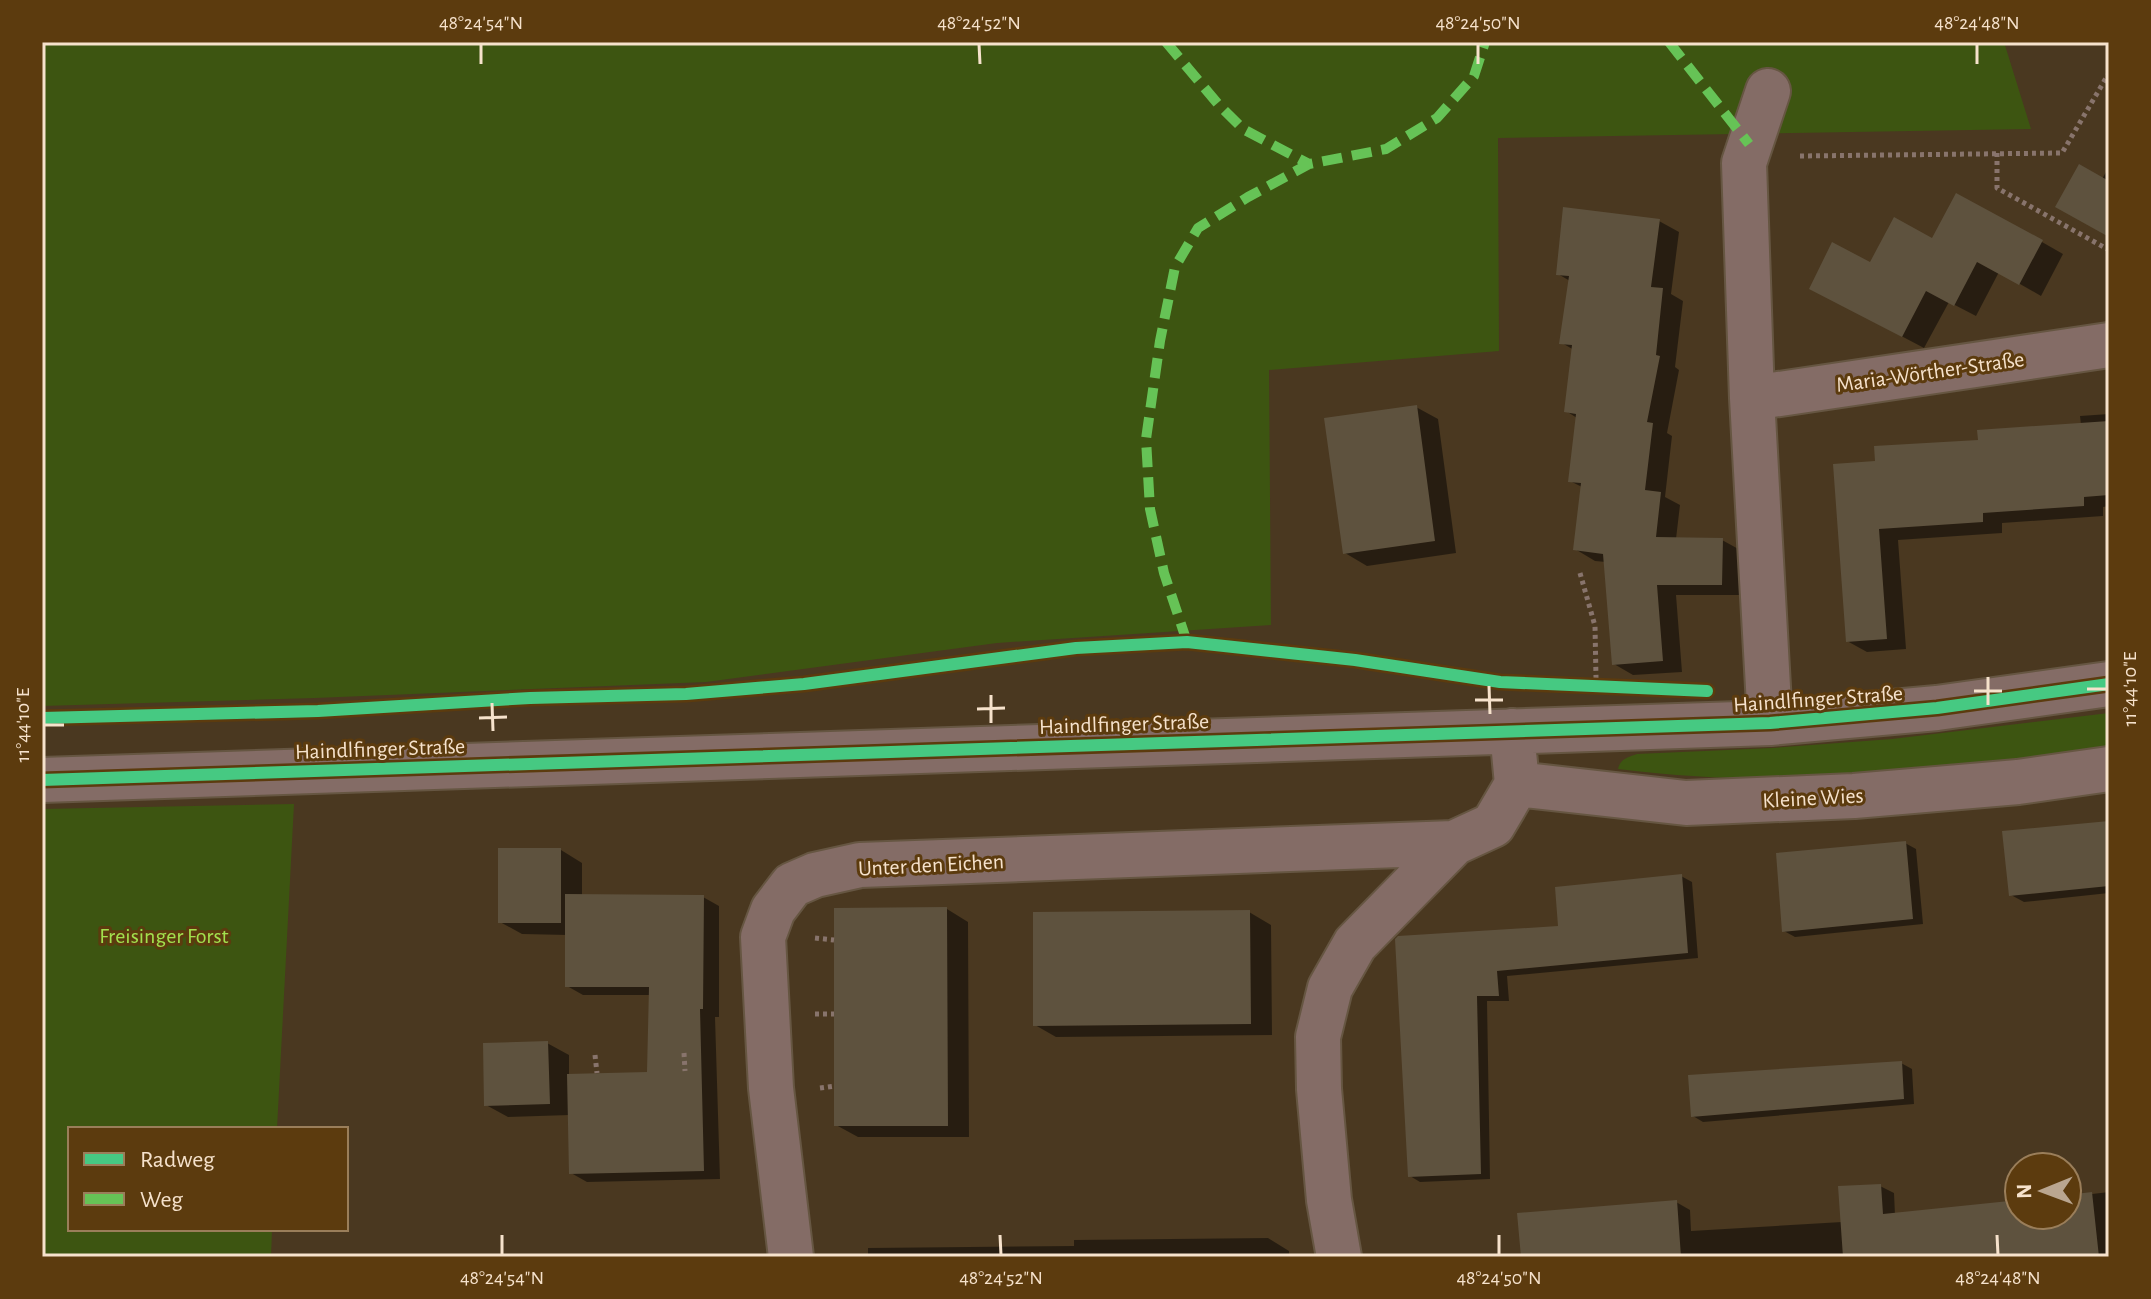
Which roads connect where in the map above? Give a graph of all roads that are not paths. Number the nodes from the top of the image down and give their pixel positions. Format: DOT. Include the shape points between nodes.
graph roads {
  1 [pos="1768,91"];
  2 [pos="2109,345"];
  3 [pos="1752,398"];
  4 [pos="2109,684"];
  5 [pos="1770,723"];
  6 [pos="1512,731"];
  7 [pos="2109,769"];
  8 [pos="42,780"];
  9 [pos="1517,784"];
  10 [pos="1454,843"];
  11 [pos="791,1257"];
  12 [pos="1339,1257"];
  1 -- 3 [label="street" via="1744,163"];
  2 -- 3 [label="street, Maria-Wörther-Straße"];
  3 -- 5 [label="street"];
  4 -- 5 [label="street, Haindlfinger Straße" via="1937,708"];
  5 -- 6 [label="street, Haindlfinger Straße"];
  6 -- 8 [label="street, Haindlfinger Straße"];
  6 -- 9 [label="street"];
  7 -- 9 [label="street, Kleine Wies" via="1854,796 1686,803"];
  9 -- 10 [label="street" via="1493,825"];
  10 -- 11 [label="street, Unter den Eichen" via="860,865 792,885 773,910 763,937 771,1088"];
  10 -- 12 [label="street" via="1355,944 1330,988 1318,1037 1319,1089"];
}
